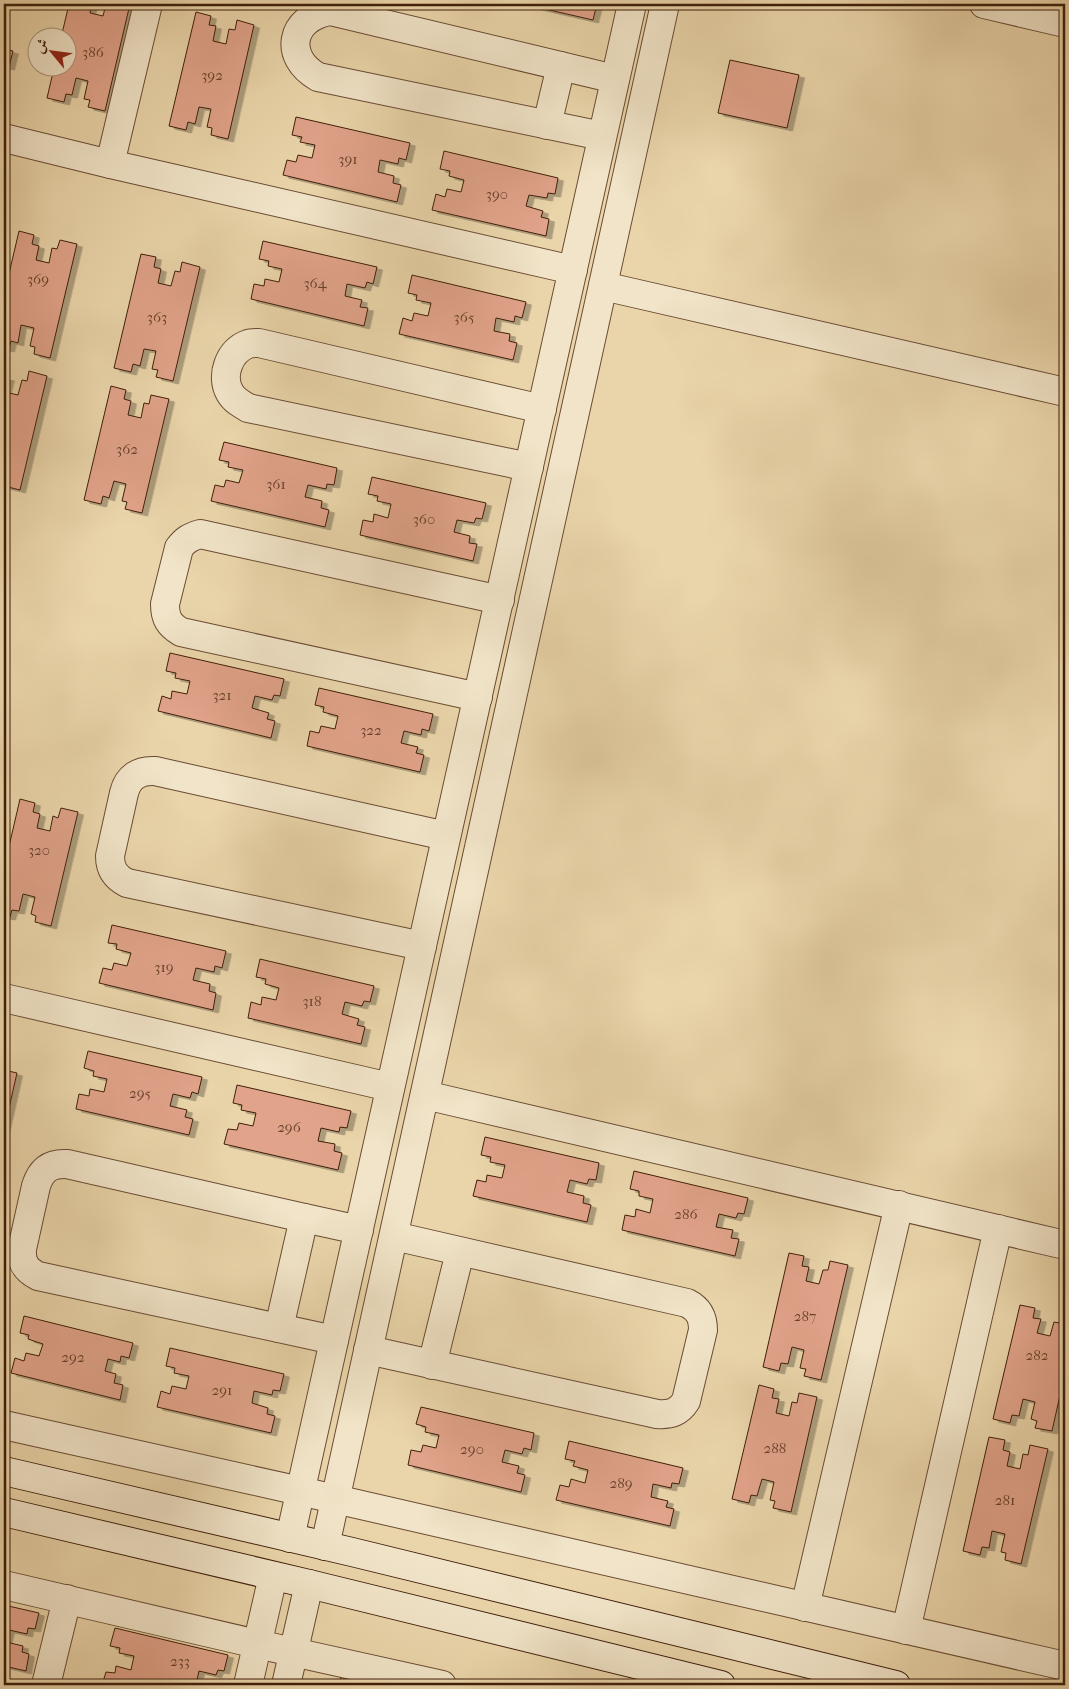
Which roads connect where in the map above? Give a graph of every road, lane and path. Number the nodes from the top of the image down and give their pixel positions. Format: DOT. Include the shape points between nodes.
graph roads {
  1 [pos="148,4"];
  2 [pos="632,4"];
  3 [pos="665,4"];
  4 [pos="984,4"];
  5 [pos="1065,23"];
  6 [pos="561,66"];
  7 [pos="615,79"];
  8 [pos="548,125"];
  9 [pos="602,136"];
  10 [pos="4,138"];
  11 [pos="110,164"];
  12 [pos="610,255"];
  13 [pos="575,259"];
  14 [pos="603,286"];
  15 [pos="562,318"];
  16 [pos="595,324"];
  17 [pos="1065,392"];
  18 [pos="542,409"];
  19 [pos="529,467"];
  20 [pos="500,600"];
  21 [pos="478,697"];
  22 [pos="446,836"];
  23 [pos="422,946"];
  24 [pos="4,998"];
  25 [pos="396,1060"];
  26 [pos="431,1066"];
  27 [pos="390,1087"];
  28 [pos="425,1095"];
  29 [pos="383,1122"];
  30 [pos="417,1129"];
  31 [pos="900,1205"];
  32 [pos="304,1218"];
  33 [pos="998,1229"];
  34 [pos="359,1230"];
  35 [pos="394,1236"];
  36 [pos="1065,1245"];
  37 [pos="460,1252"];
  38 [pos="279,1328"];
  39 [pos="334,1340"];
  40 [pos="368,1350"];
  41 [pos="432,1365"];
  42 [pos="4,1425"];
  43 [pos="4,1471"];
  44 [pos="300,1491"];
  45 [pos="336,1499"];
  46 [pos="4,1512"];
  47 [pos="290,1538"];
  48 [pos="325,1546"];
  49 [pos="352,1552"];
  50 [pos="273,1576"];
  51 [pos="4,1584"];
  52 [pos="309,1584"];
  53 [pos="343,1592"];
  54 [pos="67,1600"];
  55 [pos="805,1607"];
  56 [pos="906,1630"];
  57 [pos="258,1644"];
  58 [pos="293,1652"];
  59 [pos="1065,1666"];
  60 [pos="46,1685"];
  61 [pos="248,1685"];
  62 [pos="286,1685"];
  63 [pos="442,1685"];
  64 [pos="721,1685"];
  65 [pos="896,1685"];
  1 -- 11 [label="street"];
  2 -- 7 [label="street"];
  3 -- 12 [label="street"];
  4 -- 5 [label="street"];
  6 -- 7 [label="street"];
  6 -- 8 [label="street"];
  6 -- 8 [label="street" via="330,12 318,13 308,19 296,40 300,62 318,77"];
  7 -- 9 [label="street"];
  8 -- 9 [label="street"];
  9 -- 13 [label="street"];
  10 -- 11 [label="street"];
  11 -- 13 [label="street"];
  12 -- 13 [label="street"];
  12 -- 14 [label="street"];
  13 -- 15 [label="street"];
  14 -- 16 [label="street"];
  14 -- 17 [label="street"];
  15 -- 16 [label="street"];
  15 -- 18 [label="street"];
  16 -- 26 [label="street"];
  18 -- 19 [label="street"];
  18 -- 19 [label="street" via="259,342 237,350 226,370 230,393 248,408"];
  19 -- 20 [label="street"];
  20 -- 21 [label="street"];
  20 -- 21 [label="street" via="200,534 184,541 179,548 165,604 168,621 181,632"];
  21 -- 22 [label="street"];
  22 -- 23 [label="street"];
  22 -- 23 [label="street" via="147,770 126,784 110,856 113,873 126,883"];
  23 -- 25 [label="street"];
  24 -- 27 [label="street"];
  25 -- 26 [label="street"];
  25 -- 27 [label="street"];
  26 -- 28 [label="street"];
  27 -- 29 [label="street"];
  28 -- 30 [label="street"];
  28 -- 31 [label="street"];
  29 -- 30 [label="street"];
  29 -- 34 [label="street"];
  30 -- 35 [label="street"];
  31 -- 33 [label="street"];
  31 -- 55 [label="street"];
  32 -- 34 [label="street"];
  32 -- 38 [label="street"];
  32 -- 38 [label="street" via="67,1164 50,1166 43,1171 38,1178 30,1213 21,1258 30,1272 38,1276"];
  33 -- 36 [label="street"];
  33 -- 56 [label="street"];
  34 -- 39 [label="street"];
  35 -- 37 [label="street"];
  35 -- 40 [label="street"];
  37 -- 41 [label="street"];
  37 -- 41 [label="street" via="694,1307 700,1313 703,1330 689,1393 681,1408 666,1415"];
  38 -- 39 [label="street"];
  39 -- 44 [label="street"];
  40 -- 41 [label="street"];
  40 -- 45 [label="street"];
  42 -- 44 [label="street"];
  43 -- 47 [label="street"];
  44 -- 45 [label="street"];
  44 -- 47 [label="street"];
  45 -- 48 [label="street"];
  45 -- 55 [label="street"];
  46 -- 50 [label="street"];
  47 -- 48 [label="street"];
  48 -- 49 [label="street"];
  49 -- 53 [label="street"];
  49 -- 65 [label="street"];
  50 -- 52 [label="street"];
  50 -- 57 [label="street"];
  51 -- 54 [label="street"];
  52 -- 53 [label="street"];
  52 -- 58 [label="street"];
  53 -- 64 [label="street"];
  54 -- 57 [label="street"];
  54 -- 60 [label="street"];
  55 -- 56 [label="street"];
  56 -- 59 [label="street"];
  57 -- 58 [label="street"];
  57 -- 61 [label="street"];
  58 -- 62 [label="street"];
  58 -- 63 [label="street"];
}
